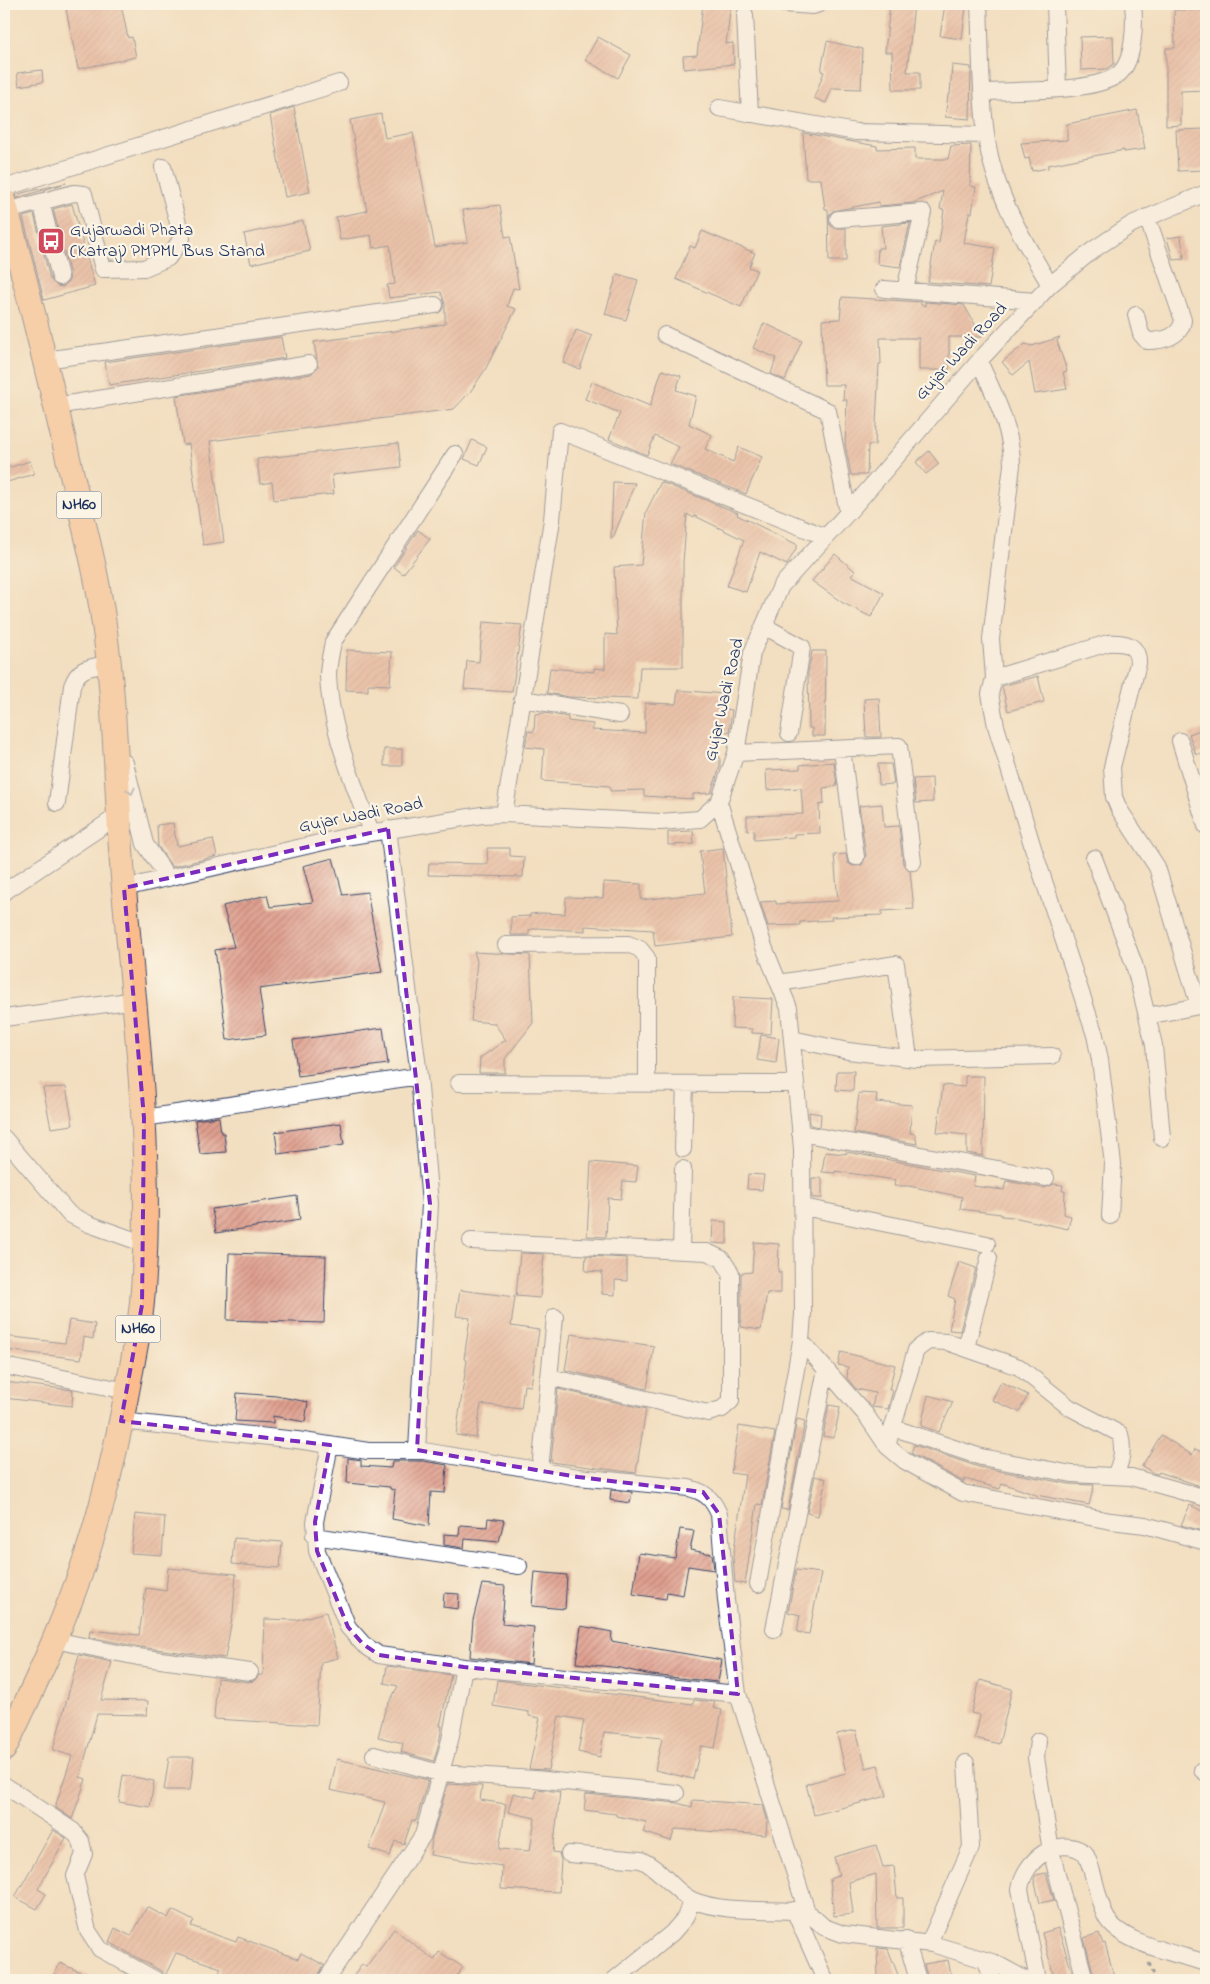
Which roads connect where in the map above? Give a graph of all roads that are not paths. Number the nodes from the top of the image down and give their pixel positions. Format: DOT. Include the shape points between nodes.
graph roads {
  1 [pos="784,4"];
  2 [pos="819,4"];
  3 [pos="979,4"];
  4 [pos="1055,4"];
  5 [pos="1133,4"];
  6 [pos="745,15"];
  7 [pos="339,83"];
  8 [pos="1058,89"];
  9 [pos="983,92"];
  10 [pos="719,108"];
  11 [pos="750,114"];
  12 [pos="986,135"];
  13 [pos="163,167"];
  14 [pos="4,188"];
  15 [pos="1206,193"];
  16 [pos="41,202"];
  17 [pos="5,206"];
  18 [pos="1147,217"];
  19 [pos="838,218"];
  20 [pos="60,277"];
  21 [pos="1050,285"];
  22 [pos="884,289"];
  23 [pos="905,290"];
  24 [pos="1036,301"];
  25 [pos="435,305"];
  26 [pos="1136,314"];
  27 [pos="665,335"];
  28 [pos="45,360"];
  29 [pos="979,361"];
  30 [pos="309,364"];
  31 [pos="56,406"];
  32 [pos="455,454"];
  33 [pos="848,513"];
  34 [pos="826,537"];
  35 [pos="764,626"];
  36 [pos="108,664"];
  37 [pos="994,678"];
  38 [pos="522,699"];
  39 [pos="112,710"];
  40 [pos="620,715"];
  41 [pos="789,733"];
  42 [pos="1180,741"];
  43 [pos="842,748"];
  44 [pos="736,753"];
  45 [pos="719,802"];
  46 [pos="57,803"];
  47 [pos="504,814"];
  48 [pos="119,815"];
  49 [pos="1206,826"];
  50 [pos="388,829"];
  51 [pos="371,832"];
  52 [pos="856,857"];
  53 [pos="1094,858"];
  54 [pos="913,862"];
  55 [pos="168,878"];
  56 [pos="124,888"];
  57 [pos="4,892"];
  58 [pos="506,945"];
  59 [pos="779,983"];
  60 [pos="136,1000"];
  61 [pos="1203,1005"];
  62 [pos="1147,1016"];
  63 [pos="4,1018"];
  64 [pos="792,1039"];
  65 [pos="1052,1056"];
  66 [pos="909,1058"];
  67 [pos="419,1076"];
  68 [pos="459,1083"];
  69 [pos="647,1084"];
  70 [pos="685,1084"];
  71 [pos="796,1084"];
  72 [pos="144,1118"];
  73 [pos="800,1133"];
  74 [pos="4,1138"];
  75 [pos="1162,1138"];
  76 [pos="683,1149"];
  77 [pos="683,1169"];
  78 [pos="1046,1178"];
  79 [pos="803,1207"];
  80 [pos="1110,1216"];
  81 [pos="471,1241"];
  82 [pos="145,1244"];
  83 [pos="681,1251"];
  84 [pos="555,1317"];
  85 [pos="801,1340"];
  86 [pos="966,1348"];
  87 [pos="4,1366"];
  88 [pos="826,1369"];
  89 [pos="549,1377"];
  90 [pos="127,1391"];
  91 [pos="121,1421"];
  92 [pos="894,1428"];
  93 [pos="330,1445"];
  94 [pos="887,1446"];
  95 [pos="417,1451"];
  96 [pos="540,1470"];
  97 [pos="1115,1475"];
  98 [pos="1206,1498"];
  99 [pos="314,1536"];
  100 [pos="1206,1542"];
  101 [pos="519,1566"];
  102 [pos="758,1584"];
  103 [pos="774,1629"];
  104 [pos="54,1640"];
  105 [pos="464,1667"];
  106 [pos="250,1672"];
  107 [pos="738,1694"];
  108 [pos="1038,1741"];
  109 [pos="4,1749"];
  110 [pos="374,1755"];
  111 [pos="966,1763"];
  112 [pos="439,1773"];
  113 [pos="4,1786"];
  114 [pos="676,1794"];
  115 [pos="1051,1850"];
  116 [pos="570,1854"];
  117 [pos="692,1900"];
  118 [pos="801,1911"];
  119 [pos="906,1939"];
  120 [pos="929,1943"];
  121 [pos="986,1960"];
  122 [pos="1206,1962"];
  123 [pos="156,1980"];
  124 [pos="326,1980"];
  125 [pos="614,1980"];
  126 [pos="825,1980"];
  127 [pos="918,1980"];
  128 [pos="992,1980"];
  129 [pos="1026,1980"];
  130 [pos="1038,1980"];
  131 [pos="1085,1980"];
  1 -- 2 [label="street"];
  3 -- 9 [label="street"];
  4 -- 8 [label="street"];
  5 -- 8 [label="street" via="1133,41 1126,62 1117,75 1097,83"];
  6 -- 11 [label="street"];
  7 -- 14 [label="street"];
  8 -- 9 [label="street"];
  9 -- 12 [label="street"];
  10 -- 11 [label="street"];
  11 -- 12 [label="street" via="856,132"];
  12 -- 21 [label="street" via="1000,190 1019,233"];
  13 -- 16 [label="street" via="182,238 168,258 144,268 104,269 84,194 74,193"];
  15 -- 18 [label="street, Gujar Wadi Road"];
  16 -- 17 [label="street"];
  16 -- 20 [label="street"];
  17 -- 28 [label="highway, NH60"];
  18 -- 21 [label="street, Gujar Wadi Road" via="1093,250"];
  18 -- 26 [label="street" via="1183,320 1182,328 1160,341 1147,342 1141,334"];
  19 -- 23 [label="street" via="924,212"];
  21 -- 24 [label="street, Gujar Wadi Road"];
  22 -- 23 [label="street"];
  23 -- 24 [label="street"];
  24 -- 29 [label="street, Gujar Wadi Road"];
  25 -- 28 [label="street"];
  27 -- 33 [label="street" via="828,411"];
  28 -- 31 [label="highway, NH60"];
  29 -- 33 [label="street, Gujar Wadi Road"];
  29 -- 37 [label="street" via="1007,427 1012,448 991,638"];
  30 -- 31 [label="street"];
  31 -- 36 [label="highway, NH60" via="98,588"];
  32 -- 51 [label="street" via="333,642 328,674 332,711"];
  33 -- 34 [label="street, Gujar Wadi Road"];
  34 -- 35 [label="street, Gujar Wadi Road" via="781,586"];
  34 -- 38 [label="street" via="560,431 552,520"];
  35 -- 41 [label="street" via="802,647"];
  35 -- 44 [label="street, Gujar Wadi Road" via="752,653"];
  36 -- 39 [label="highway, NH60"];
  36 -- 46 [label="street" via="76,674"];
  37 -- 61 [label="street" via="1108,643 1122,642 1132,646 1138,654 1113,761 1113,790 1119,810 1157,866"];
  37 -- 80 [label="street" via="990,694 996,726 1095,1035 1112,1155"];
  38 -- 40 [label="street"];
  38 -- 47 [label="street"];
  39 -- 48 [label="highway, NH60"];
  39 -- 55 [label="street, one-way" via="145,844"];
  42 -- 49 [label="street"];
  43 -- 44 [label="street"];
  43 -- 52 [label="street"];
  43 -- 54 [label="street" via="899,746"];
  44 -- 45 [label="street, Gujar Wadi Road"];
  45 -- 47 [label="street, Gujar Wadi Road" via="700,819 670,821"];
  45 -- 59 [label="street" via="764,947"];
  47 -- 50 [label="street, Gujar Wadi Road"];
  48 -- 56 [label="highway, NH60"];
  48 -- 57 [label="street"];
  50 -- 51 [label="street, Gujar Wadi Road"];
  50 -- 67 [label="street"];
  51 -- 55 [label="street, Gujar Wadi Road"];
  53 -- 62 [label="street" via="1134,964"];
  55 -- 56 [label="street, Gujar Wadi Road"];
  56 -- 60 [label="highway, NH60"];
  58 -- 69 [label="street" via="628,944 640,948 647,958"];
  59 -- 64 [label="street" via="789,1008"];
  59 -- 66 [label="street" via="896,964"];
  60 -- 63 [label="street"];
  60 -- 72 [label="highway, NH60"];
  61 -- 62 [label="street"];
  62 -- 75 [label="street" via="1155,1053"];
  64 -- 66 [label="street" via="848,1051"];
  64 -- 71 [label="street"];
  65 -- 66 [label="street"];
  67 -- 72 [label="street"];
  67 -- 95 [label="street" via="430,1204"];
  68 -- 69 [label="street"];
  69 -- 70 [label="street"];
  70 -- 71 [label="street"];
  70 -- 76 [label="street"];
  71 -- 73 [label="street"];
  72 -- 82 [label="highway, NH60"];
  73 -- 78 [label="street"];
  73 -- 79 [label="street"];
  74 -- 82 [label="street" via="69,1214"];
  77 -- 83 [label="street"];
  79 -- 85 [label="street"];
  79 -- 86 [label="street" via="988,1251"];
  81 -- 83 [label="street"];
  82 -- 90 [label="highway, NH60" via="142,1305"];
  83 -- 89 [label="street" via="707,1252 722,1259 730,1273 730,1401 722,1409 708,1413"];
  84 -- 89 [label="street"];
  85 -- 88 [label="street"];
  85 -- 102 [label="street"];
  86 -- 92 [label="street" via="928,1341 916,1350"];
  86 -- 97 [label="street" via="1019,1367 1068,1407 1120,1434 1123,1445 1121,1463"];
  87 -- 90 [label="street"];
  88 -- 94 [label="street" via="866,1415"];
  88 -- 103 [label="street"];
  89 -- 96 [label="street"];
  90 -- 91 [label="highway, NH60"];
  91 -- 93 [label="street"];
  91 -- 104 [label="highway, NH60" via="88,1552"];
  92 -- 94 [label="street"];
  92 -- 97 [label="street" via="980,1457 1072,1474"];
  93 -- 95 [label="street" via="368,1451"];
  93 -- 99 [label="street"];
  94 -- 100 [label="street" via="905,1461 963,1493 1145,1525"];
  95 -- 96 [label="street"];
  96 -- 107 [label="street" via="689,1488 703,1492 713,1502 719,1514"];
  97 -- 98 [label="street"];
  99 -- 101 [label="street"];
  99 -- 105 [label="street" via="348,1628 363,1644 379,1655"];
  104 -- 106 [label="street"];
  104 -- 109 [label="highway, NH60"];
  105 -- 107 [label="street"];
  105 -- 112 [label="street" via="450,1740"];
  107 -- 118 [label="street"];
  108 -- 115 [label="street" via="1036,1758"];
  110 -- 112 [label="street"];
  111 -- 120 [label="street" via="971,1847"];
  112 -- 114 [label="street"];
  112 -- 124 [label="street" via="423,1835"];
  113 -- 123 [label="street" via="73,1831 81,1841 84,1854 75,1876 88,1931 100,1949"];
  115 -- 122 [label="street" via="1072,1847 1085,1853 1111,1925 1132,1939"];
  115 -- 130 [label="street" via="1026,1867 1020,1889 1030,1954"];
  115 -- 131 [label="street"];
  116 -- 117 [label="street" via="641,1860 651,1864"];
  117 -- 118 [label="street" via="722,1907"];
  117 -- 125 [label="street" via="685,1918 672,1933"];
  118 -- 119 [label="street" via="824,1927 843,1934"];
  118 -- 126 [label="street"];
  119 -- 120 [label="street"];
  119 -- 127 [label="street"];
  120 -- 121 [label="street"];
  121 -- 128 [label="street"];
  121 -- 129 [label="street"];
}
